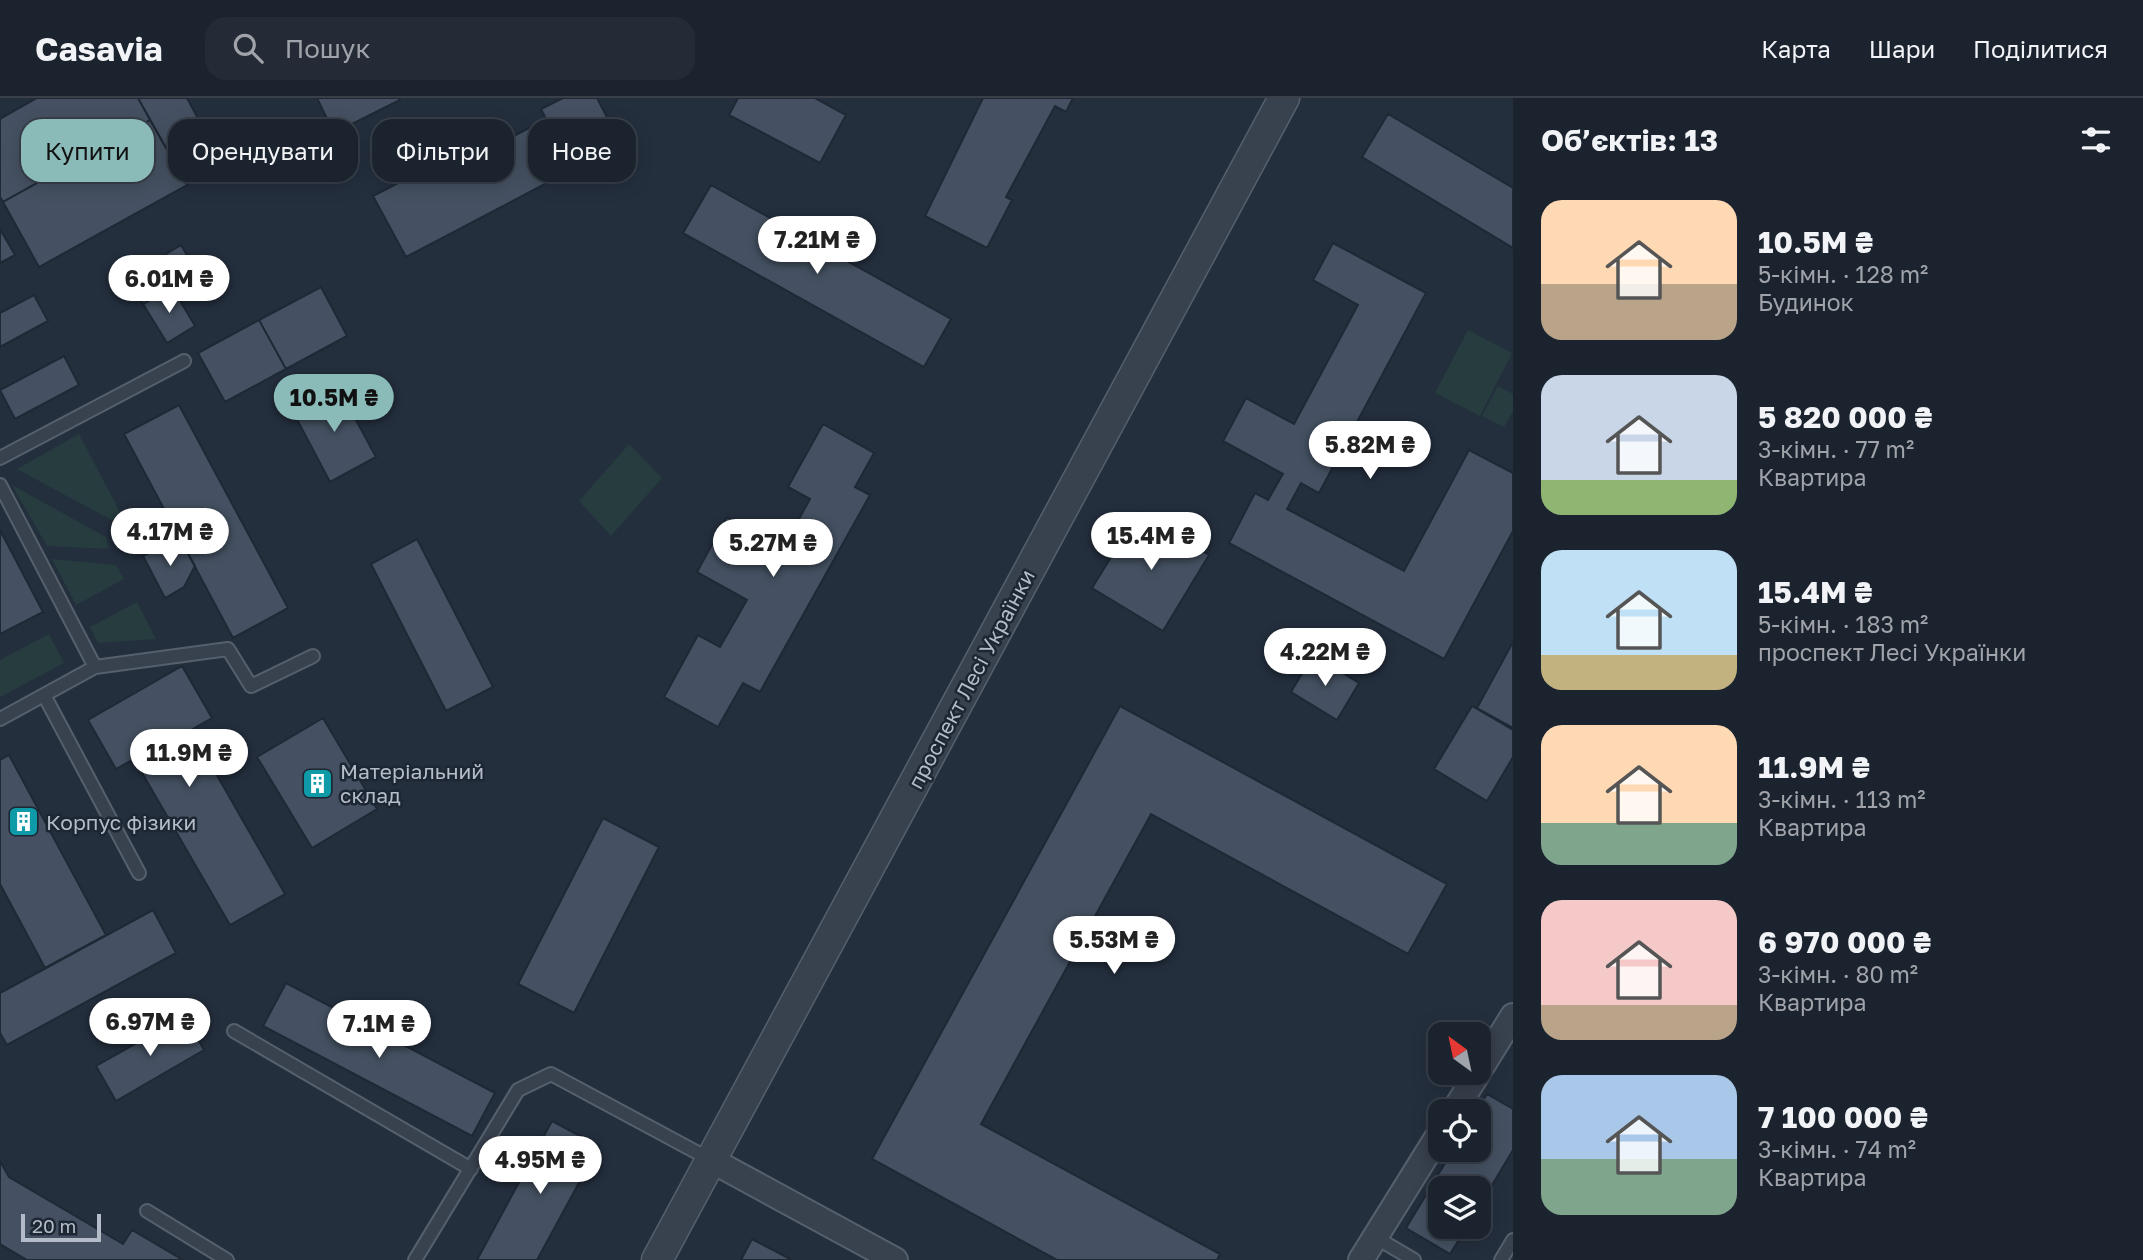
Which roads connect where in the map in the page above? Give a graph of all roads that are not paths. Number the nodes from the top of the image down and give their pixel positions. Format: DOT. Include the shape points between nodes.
graph roads {
  1 [pos="1284,98"];
  2 [pos="184,361"];
  3 [pos="0,458"];
  4 [pos="0,485"];
  5 [pos="313,656"];
  6 [pos="95,667"];
  7 [pos="44,695"];
  8 [pos="0,719"];
  9 [pos="139,873"];
  10 [pos="1513,1017"];
  11 [pos="233,1031"];
  12 [pos="1491,1052"];
  13 [pos="1428,1152"];
  14 [pos="711,1160"];
  15 [pos="471,1169"];
  16 [pos="146,1211"];
  17 [pos="1375,1237"];
  18 [pos="1513,1240"];
  19 [pos="1506,1258"];
  20 [pos="228,1260"];
  21 [pos="415,1260"];
  22 [pos="657,1260"];
  23 [pos="895,1260"];
  24 [pos="1361,1260"];
  25 [pos="1415,1260"];
  1 -- 14 [label="street, проспект Лесі Українки"];
  2 -- 3 [label="lane"];
  4 -- 6 [label="lane"];
  5 -- 6 [label="lane" via="251,686 228,649"];
  6 -- 7 [label="lane"];
  7 -- 8 [label="lane"];
  7 -- 9 [label="lane"];
  10 -- 12 [label="street"];
  11 -- 15 [label="lane"];
  13 -- 17 [label="street"];
  14 -- 15 [label="lane" via="551,1074 517,1090"];
  14 -- 22 [label="street, проспект Лесі Українки"];
  14 -- 23 [label="street"];
  15 -- 21 [label="lane"];
  16 -- 20 [label="lane"];
  17 -- 24 [label="street"];
  17 -- 25 [label="lane"];
  18 -- 19 [label="lane"];
}
